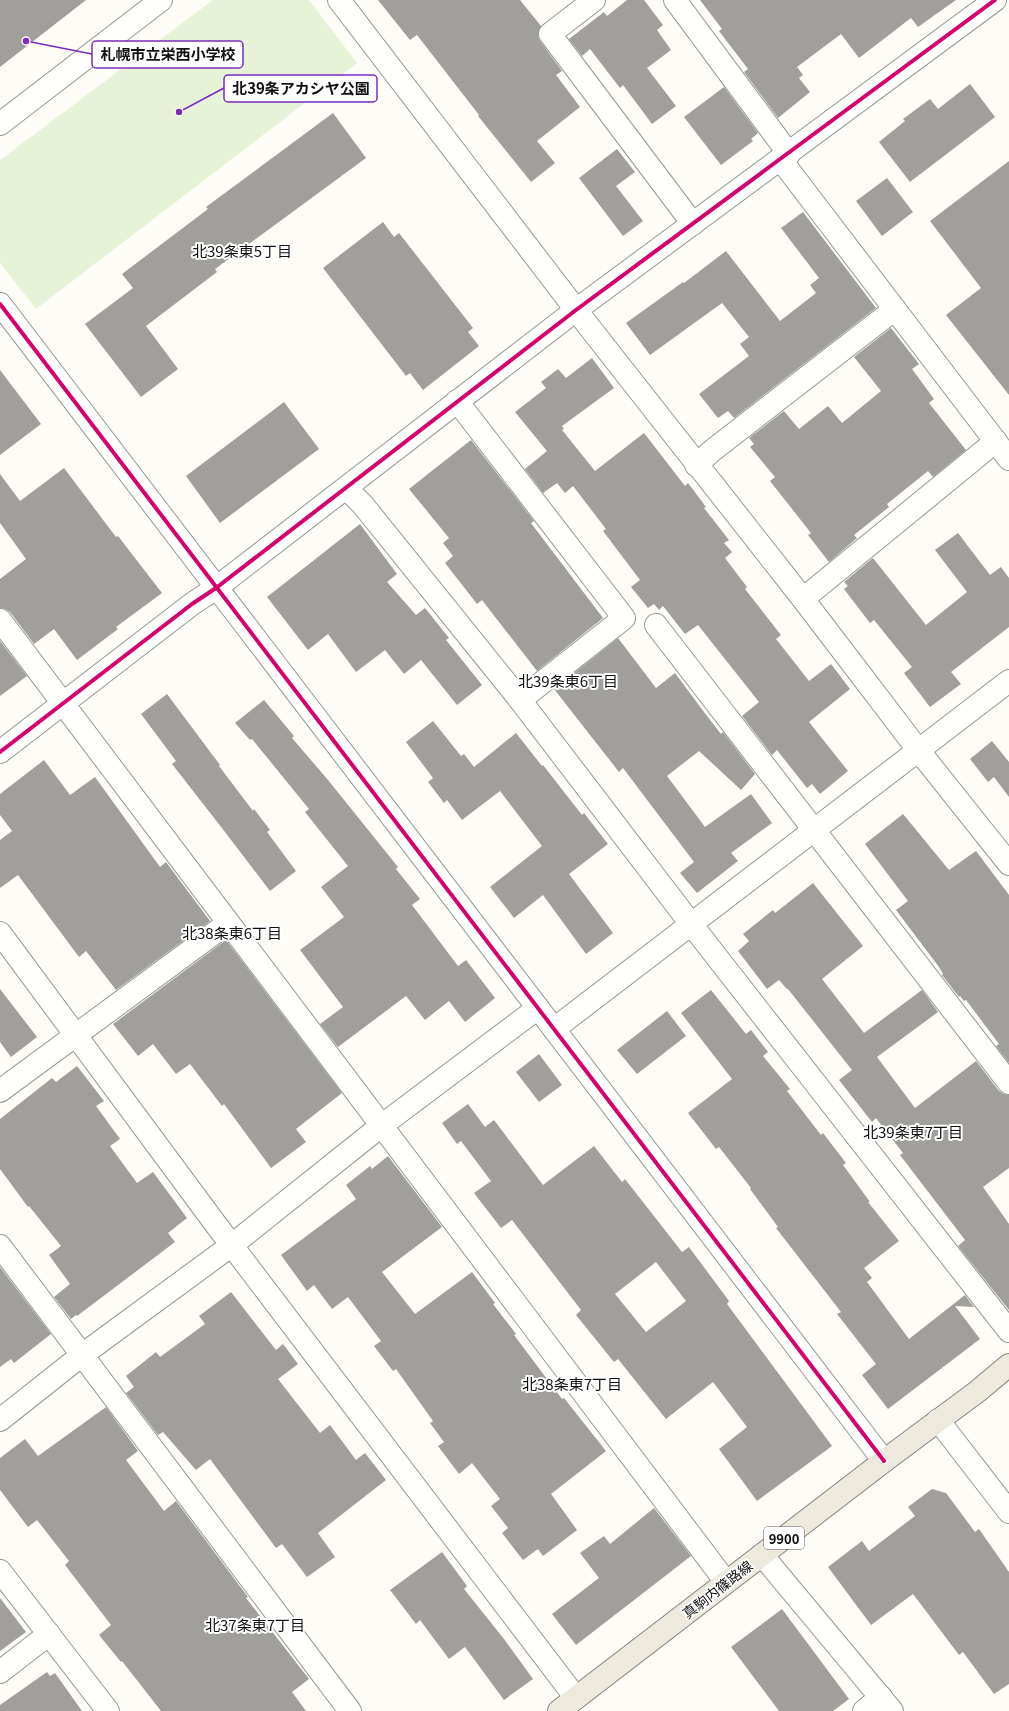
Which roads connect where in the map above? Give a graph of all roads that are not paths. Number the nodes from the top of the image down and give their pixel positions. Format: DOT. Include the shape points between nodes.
graph roads {
  1 [pos="161,0"];
  2 [pos="339,0"];
  3 [pos="594,0"];
  4 [pos="675,0"];
  5 [pos="995,0"];
  6 [pos="0,124"];
  7 [pos="785,157"];
  8 [pos="693,224"];
  9 [pos="0,304"];
  10 [pos="895,309"];
  11 [pos="576,310"];
  12 [pos="457,401"];
  13 [pos="996,441"];
  14 [pos="1009,459"];
  15 [pos="696,465"];
  16 [pos="346,488"];
  17 [pos="216,588"];
  18 [pos="802,598"];
  19 [pos="0,620"];
  20 [pos="656,625"];
  21 [pos="1009,681"];
  22 [pos="520,700"];
  23 [pos="64,704"];
  24 [pos="919,751"];
  25 [pos="0,752"];
  26 [pos="813,830"];
  27 [pos="1009,864"];
  28 [pos="228,924"];
  29 [pos="691,924"];
  30 [pos="0,933"];
  31 [pos="538,1008"];
  32 [pos="554,1029"];
  33 [pos="76,1034"];
  34 [pos="1009,1083"];
  35 [pos="0,1091"];
  36 [pos="381,1126"];
  37 [pos="232,1245"];
  38 [pos="0,1246"];
  39 [pos="1009,1331"];
  40 [pos="82,1355"];
  41 [pos="1009,1365"];
  42 [pos="0,1420"];
  43 [pos="938,1420"];
  44 [pos="884,1461"];
  45 [pos="1009,1512"];
  46 [pos="762,1555"];
  47 [pos="0,1571"];
  48 [pos="726,1582"];
  49 [pos="49,1634"];
  50 [pos="0,1672"];
  51 [pos="887,1704"];
  52 [pos="567,1705"];
  53 [pos="108,1711"];
  54 [pos="350,1711"];
  55 [pos="864,1711"];
  1 -- 6 [label="street"];
  2 -- 11 [label="street"];
  3 -- 8 [label="street" via="550,34"];
  4 -- 7 [label="street"];
  5 -- 7 [label="street"];
  7 -- 8 [label="street"];
  7 -- 10 [label="street"];
  8 -- 11 [label="street"];
  9 -- 17 [label="street"];
  10 -- 13 [label="street"];
  10 -- 15 [label="street"];
  11 -- 12 [label="street"];
  11 -- 15 [label="street"];
  12 -- 16 [label="street"];
  12 -- 22 [label="street" via="624,618"];
  13 -- 14 [label="street"];
  13 -- 18 [label="street"];
  15 -- 18 [label="street"];
  16 -- 17 [label="street"];
  16 -- 22 [label="street" via="363,505"];
  17 -- 23 [label="street"];
  17 -- 31 [label="street"];
  18 -- 24 [label="street"];
  19 -- 23 [label="street"];
  20 -- 26 [label="street"];
  21 -- 24 [label="street"];
  22 -- 29 [label="street"];
  23 -- 25 [label="street"];
  23 -- 28 [label="street"];
  24 -- 26 [label="street"];
  24 -- 27 [label="street"];
  26 -- 29 [label="street"];
  26 -- 34 [label="street"];
  28 -- 33 [label="street"];
  28 -- 36 [label="street"];
  29 -- 32 [label="street"];
  29 -- 39 [label="street"];
  30 -- 33 [label="street"];
  31 -- 32 [label="street"];
  31 -- 36 [label="street"];
  32 -- 44 [label="street"];
  33 -- 35 [label="street"];
  33 -- 37 [label="street"];
  36 -- 37 [label="street"];
  36 -- 48 [label="street"];
  37 -- 40 [label="street"];
  37 -- 52 [label="street"];
  38 -- 40 [label="street"];
  40 -- 42 [label="street"];
  40 -- 54 [label="street"];
  41 -- 43 [label="main road, 真駒内篠路線 / 9900" via="978,1392"];
  43 -- 44 [label="main road, 真駒内篠路線 / 9900"];
  43 -- 45 [label="street"];
  44 -- 46 [label="main road, 真駒内篠路線 / 9900"];
  46 -- 48 [label="main road, 真駒内篠路線 / 9900"];
  46 -- 51 [label="street"];
  47 -- 49 [label="street"];
  48 -- 52 [label="main road, 真駒内篠路線 / 9900"];
  49 -- 50 [label="street"];
  49 -- 53 [label="street"];
  51 -- 55 [label="street"];
}
